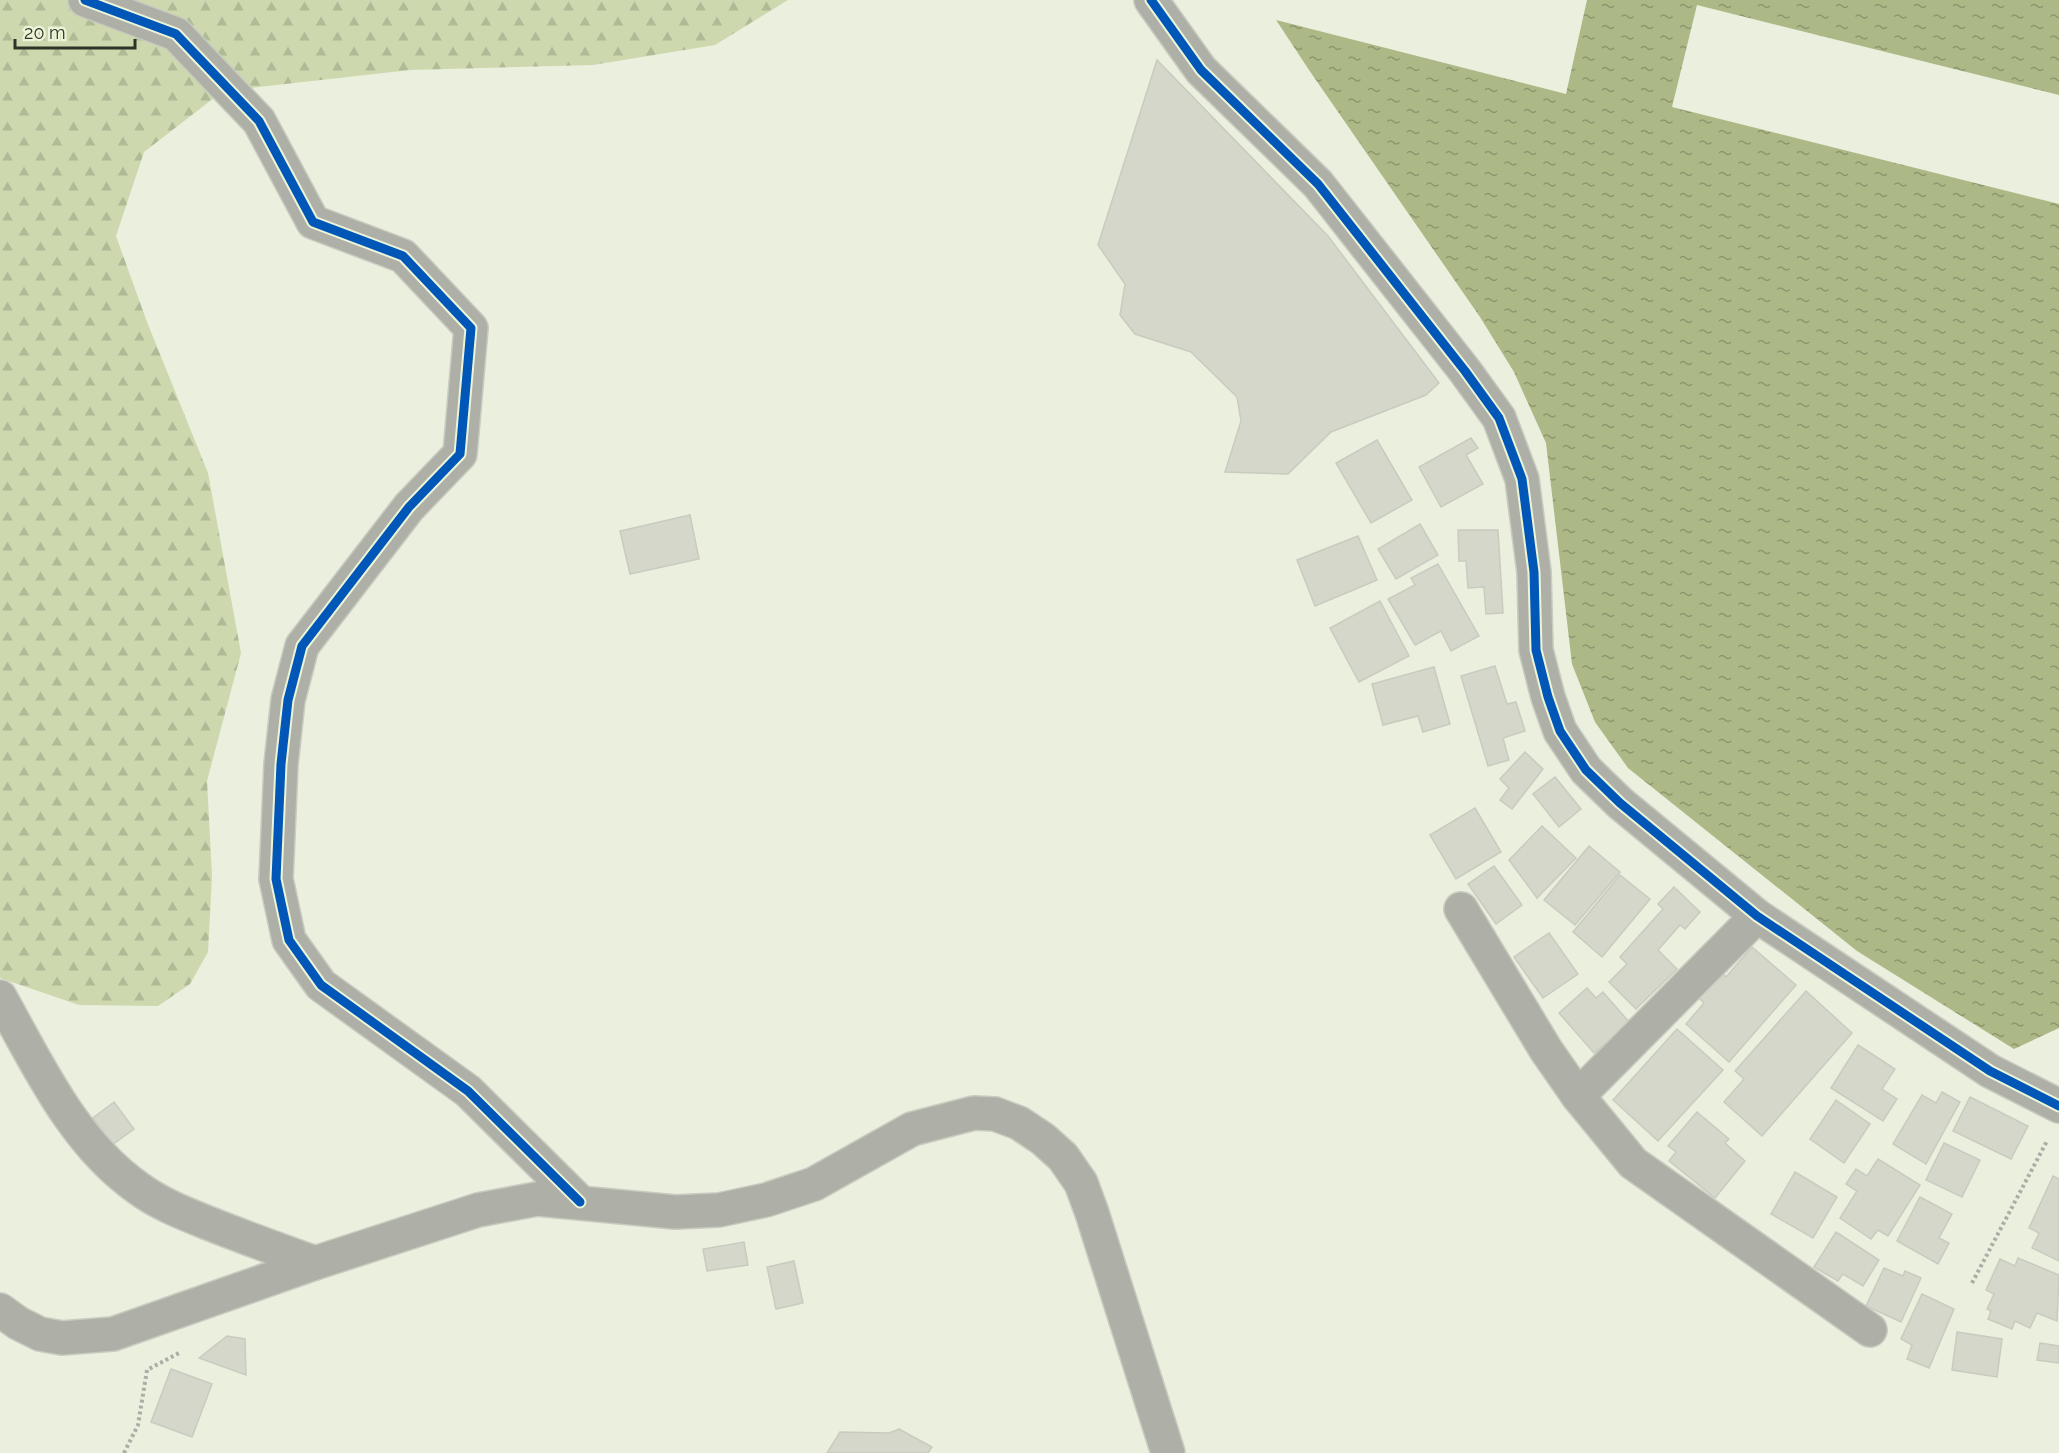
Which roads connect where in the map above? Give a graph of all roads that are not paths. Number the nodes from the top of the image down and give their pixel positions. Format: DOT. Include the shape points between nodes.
graph roads {
  1 [pos="85,0"];
  2 [pos="1151,0"];
  3 [pos="1461,909"];
  4 [pos="1757,916"];
  5 [pos="0,997"];
  6 [pos="1578,1096"];
  7 [pos="2059,1106"];
  8 [pos="580,1202"];
  9 [pos="315,1263"];
  10 [pos="0,1310"];
  11 [pos="1870,1330"];
  12 [pos="1168,1453"];
  1 -- 8 [label="street" via="176,34 259,121 313,222 404,255 471,328 460,454 409,507 302,646 288,700 276,879 289,939 321,985 468,1091"];
  2 -- 4 [label="street" via="1201,70 1317,184 1499,418 1522,480 1534,572 1536,650 1560,731 1573,751 1586,770 1620,803"];
  3 -- 6 [label="street" via="1545,1050"];
  4 -- 6 [label="street"];
  4 -- 7 [label="street" via="1990,1071"];
  5 -- 9 [label="street" via="75,1126 137,1188 170,1208"];
  6 -- 11 [label="street" via="1633,1163"];
  8 -- 9 [label="street" via="537,1199 478,1210"];
  8 -- 12 [label="street" via="675,1212 719,1210 814,1184 912,1130 974,1113 995,1114 1019,1123 1063,1157 1081,1183"];
  9 -- 10 [label="street" via="113,1334 62,1338 40,1334"];
}
